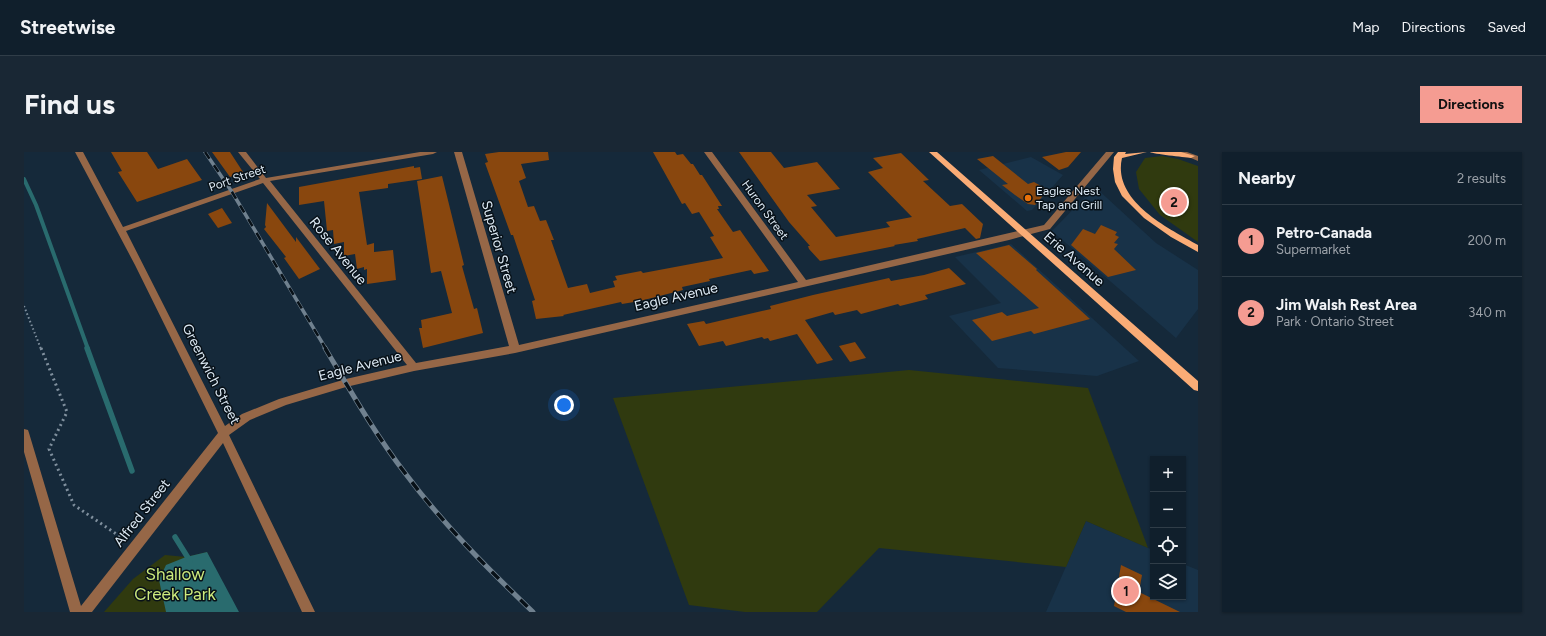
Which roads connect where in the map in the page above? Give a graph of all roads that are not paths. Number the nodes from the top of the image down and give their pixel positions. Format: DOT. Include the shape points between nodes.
graph roads {
  1 [pos="79,152"];
  2 [pos="242,152"];
  3 [pos="434,152"];
  4 [pos="458,152"];
  5 [pos="708,152"];
  6 [pos="932,152"];
  7 [pos="1110,152"];
  8 [pos="1143,152"];
  9 [pos="1154,152"];
  10 [pos="1181,152"];
  11 [pos="1120,154"];
  12 [pos="1194,157"];
  13 [pos="265,180"];
  14 [pos="122,230"];
  15 [pos="1024,233"];
  16 [pos="1198,249"];
  17 [pos="804,283"];
  18 [pos="515,349"];
  19 [pos="414,367"];
  20 [pos="1198,387"];
  21 [pos="24,433"];
  22 [pos="224,433"];
  23 [pos="76,612"];
  24 [pos="84,612"];
  25 [pos="309,612"];
  1 -- 14 [label="street, Greenwich Street"];
  2 -- 13 [label="street, Rose Avenue"];
  3 -- 13 [label="street, Port Street"];
  4 -- 18 [label="street, Superior Street"];
  5 -- 17 [label="street, Huron Street"];
  6 -- 15 [label="main road, Erie Avenue"];
  7 -- 15 [label="street, Eagle Avenue" via="1047,227"];
  8 -- 11 [label="main road"];
  9 -- 12 [label="main road"];
  10 -- 12 [label="street"];
  11 -- 16 [label="main road" via="1117,178 1127,196 1142,213"];
  13 -- 14 [label="street, Port Street"];
  13 -- 19 [label="street, Rose Avenue"];
  14 -- 22 [label="street, Greenwich Street"];
  15 -- 17 [label="street, Eagle Avenue"];
  15 -- 20 [label="main road, Erie Avenue"];
  17 -- 18 [label="street, Eagle Avenue"];
  18 -- 19 [label="street, Eagle Avenue"];
  19 -- 22 [label="street, Eagle Avenue" via="323,389 283,402 246,416"];
  21 -- 23 [label="street"];
  22 -- 24 [label="street, Alfred Street"];
  22 -- 25 [label="street, Greenwich Street"];
}
